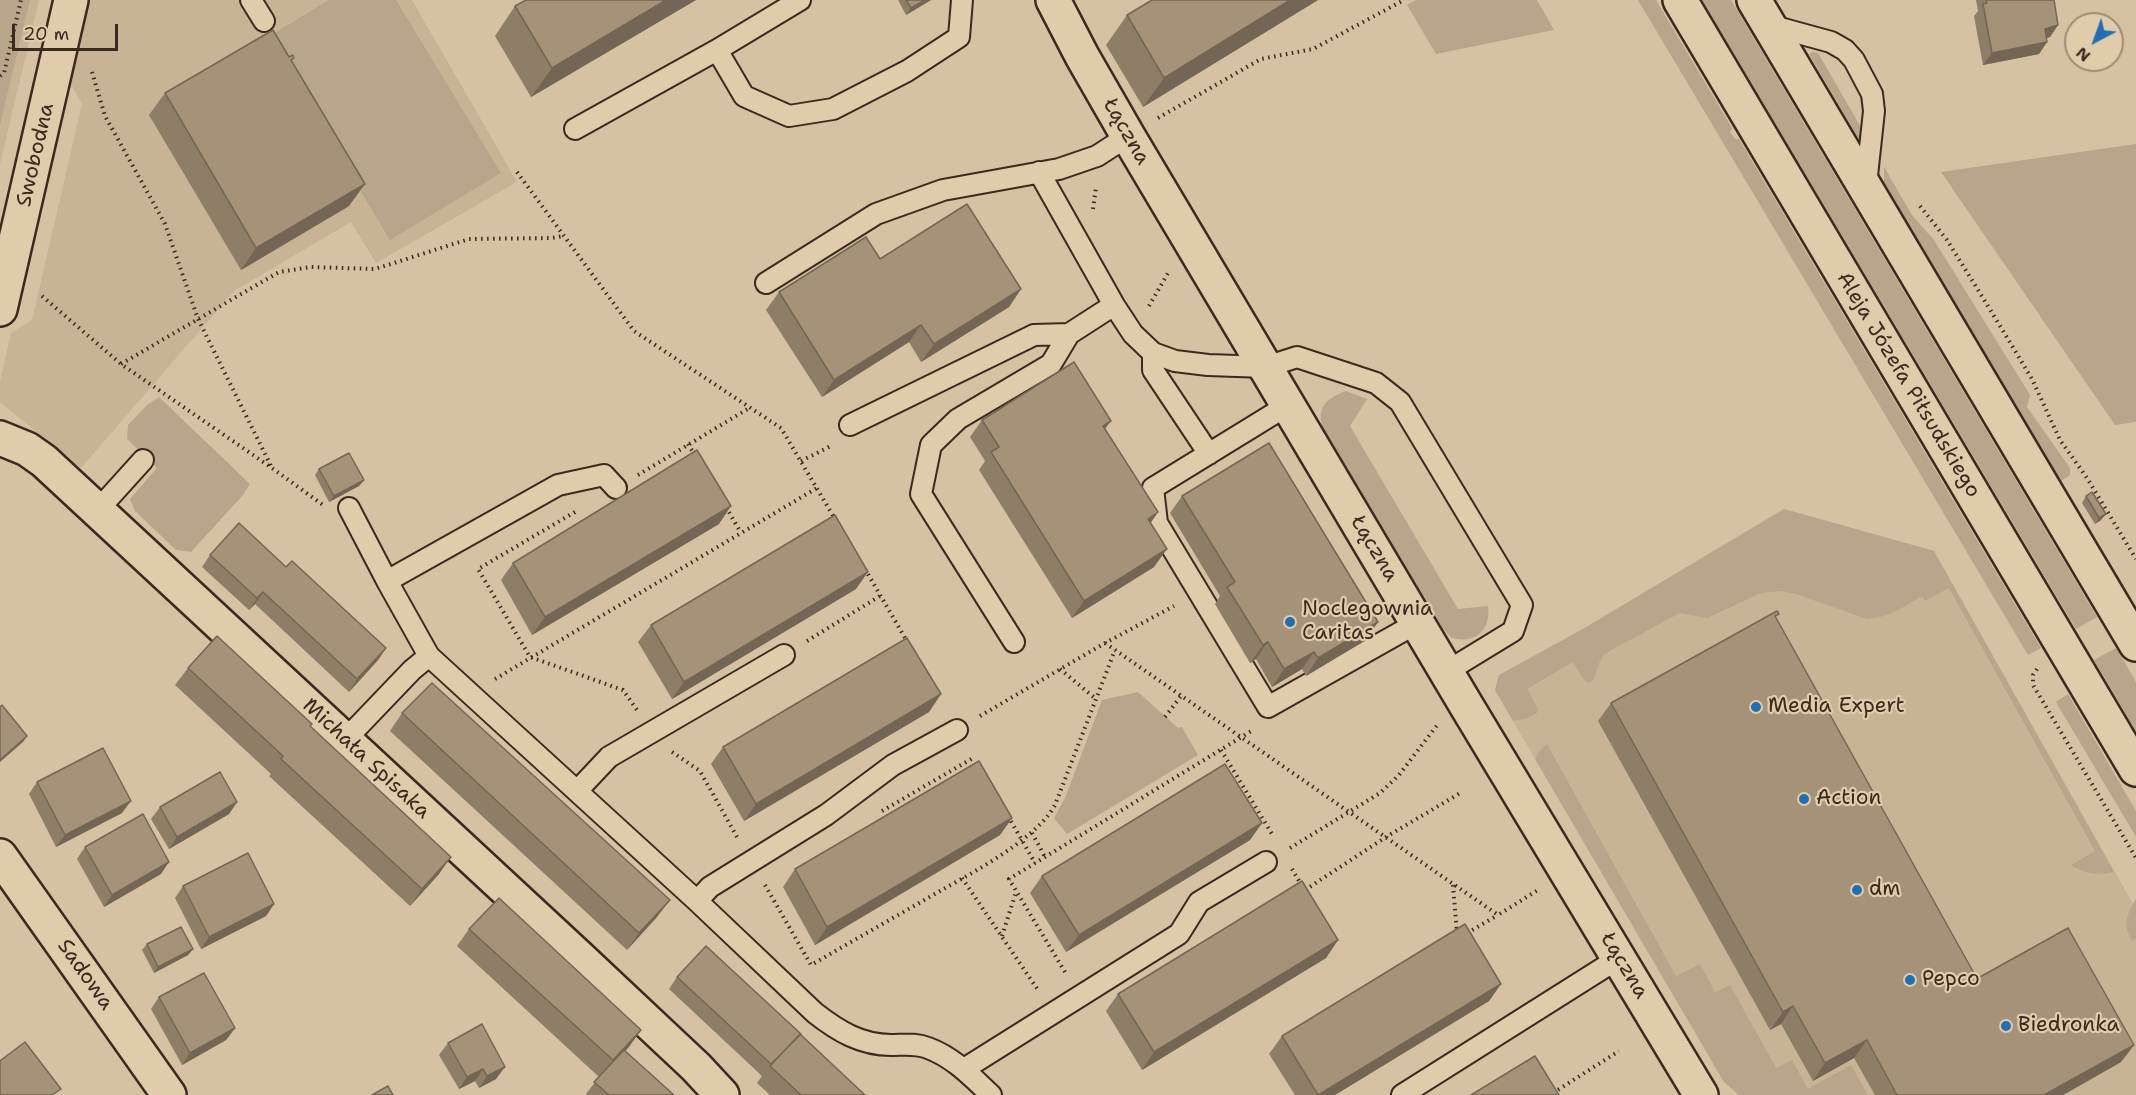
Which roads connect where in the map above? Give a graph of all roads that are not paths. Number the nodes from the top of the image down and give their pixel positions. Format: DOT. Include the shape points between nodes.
graph roads {
  1 [pos="72,0"];
  2 [pos="251,0"];
  3 [pos="800,0"];
  4 [pos="962,0"];
  5 [pos="1053,0"];
  6 [pos="1680,0"];
  7 [pos="1762,13"];
  8 [pos="264,21"];
  9 [pos="717,50"];
  10 [pos="575,129"];
  11 [pos="1128,136"];
  12 [pos="1039,172"];
  13 [pos="1866,188"];
  14 [pos="766,283"];
  15 [pos="1114,305"];
  16 [pos="0,309"];
  17 [pos="1069,334"];
  18 [pos="1153,352"];
  19 [pos="1266,367"];
  20 [pos="1288,405"];
  21 [pos="850,425"];
  22 [pos="0,438"];
  23 [pos="1209,454"];
  24 [pos="143,460"];
  25 [pos="616,488"];
  26 [pos="349,508"];
  27 [pos="97,511"];
  28 [pos="387,581"];
  29 [pos="1417,623"];
  30 [pos="1014,642"];
  31 [pos="2136,644"];
  32 [pos="784,655"];
  33 [pos="429,656"];
  34 [pos="1446,672"];
  35 [pos="957,729"];
  36 [pos="345,740"];
  37 [pos="2136,770"];
  38 [pos="577,791"];
  39 [pos="0,856"];
  40 [pos="1274,857"];
  41 [pos="697,901"];
  42 [pos="1619,958"];
  43 [pos="964,1069"];
  44 [pos="169,1095"];
  45 [pos="722,1095"];
  46 [pos="991,1095"];
  47 [pos="1402,1095"];
  48 [pos="1701,1095"];
  1 -- 16 [label="street, Swobodna"];
  2 -- 8 [label="lane"];
  3 -- 9 [label="lane"];
  4 -- 9 [label="lane" via="959,37 907,71 833,109 789,116 744,96"];
  5 -- 11 [label="street, Łączna"];
  6 -- 37 [label="street, Aleja Józefa Piłsudskiego"];
  7 -- 13 [label="street"];
  7 -- 13 [label="lane" via="1831,42 1854,60 1872,94 1874,111"];
  9 -- 10 [label="lane"];
  11 -- 12 [label="lane" via="1097,156"];
  11 -- 19 [label="street, Łączna"];
  12 -- 14 [label="lane" via="944,190 876,214"];
  12 -- 15 [label="lane"];
  13 -- 31 [label="street"];
  15 -- 17 [label="lane"];
  15 -- 18 [label="lane" via="1133,334"];
  17 -- 21 [label="lane" via="1034,335"];
  17 -- 30 [label="lane" via="1051,364 958,419 931,445 921,494"];
  18 -- 19 [label="lane" via="1175,361"];
  18 -- 23 [label="lane" via="1153,370"];
  19 -- 20 [label="street, Łączna"];
  19 -- 34 [label="lane" via="1297,357 1376,383 1400,402 1522,605 1513,631"];
  20 -- 23 [label="lane"];
  20 -- 29 [label="street, Łączna"];
  22 -- 27 [label="street, Michała Spisaka" via="37,456"];
  23 -- 29 [label="lane" via="1153,488 1157,523 1268,707"];
  24 -- 27 [label="lane"];
  25 -- 28 [label="lane" via="604,475 558,485"];
  26 -- 28 [label="lane"];
  27 -- 36 [label="street, Michała Spisaka"];
  28 -- 33 [label="lane"];
  29 -- 34 [label="street, Łączna"];
  32 -- 38 [label="lane" via="609,757"];
  33 -- 36 [label="lane"];
  33 -- 38 [label="lane"];
  34 -- 42 [label="street, Łączna"];
  35 -- 41 [label="lane" via="893,765 826,815 710,887"];
  36 -- 45 [label="street, Michała Spisaka"];
  38 -- 41 [label="lane"];
  39 -- 44 [label="street, Sadowa"];
  40 -- 43 [label="lane" via="1199,902 1179,934"];
  41 -- 43 [label="lane" via="832,1027 869,1043 926,1047"];
  42 -- 47 [label="lane"];
  42 -- 48 [label="street, Łączna"];
  43 -- 46 [label="lane"];
}
